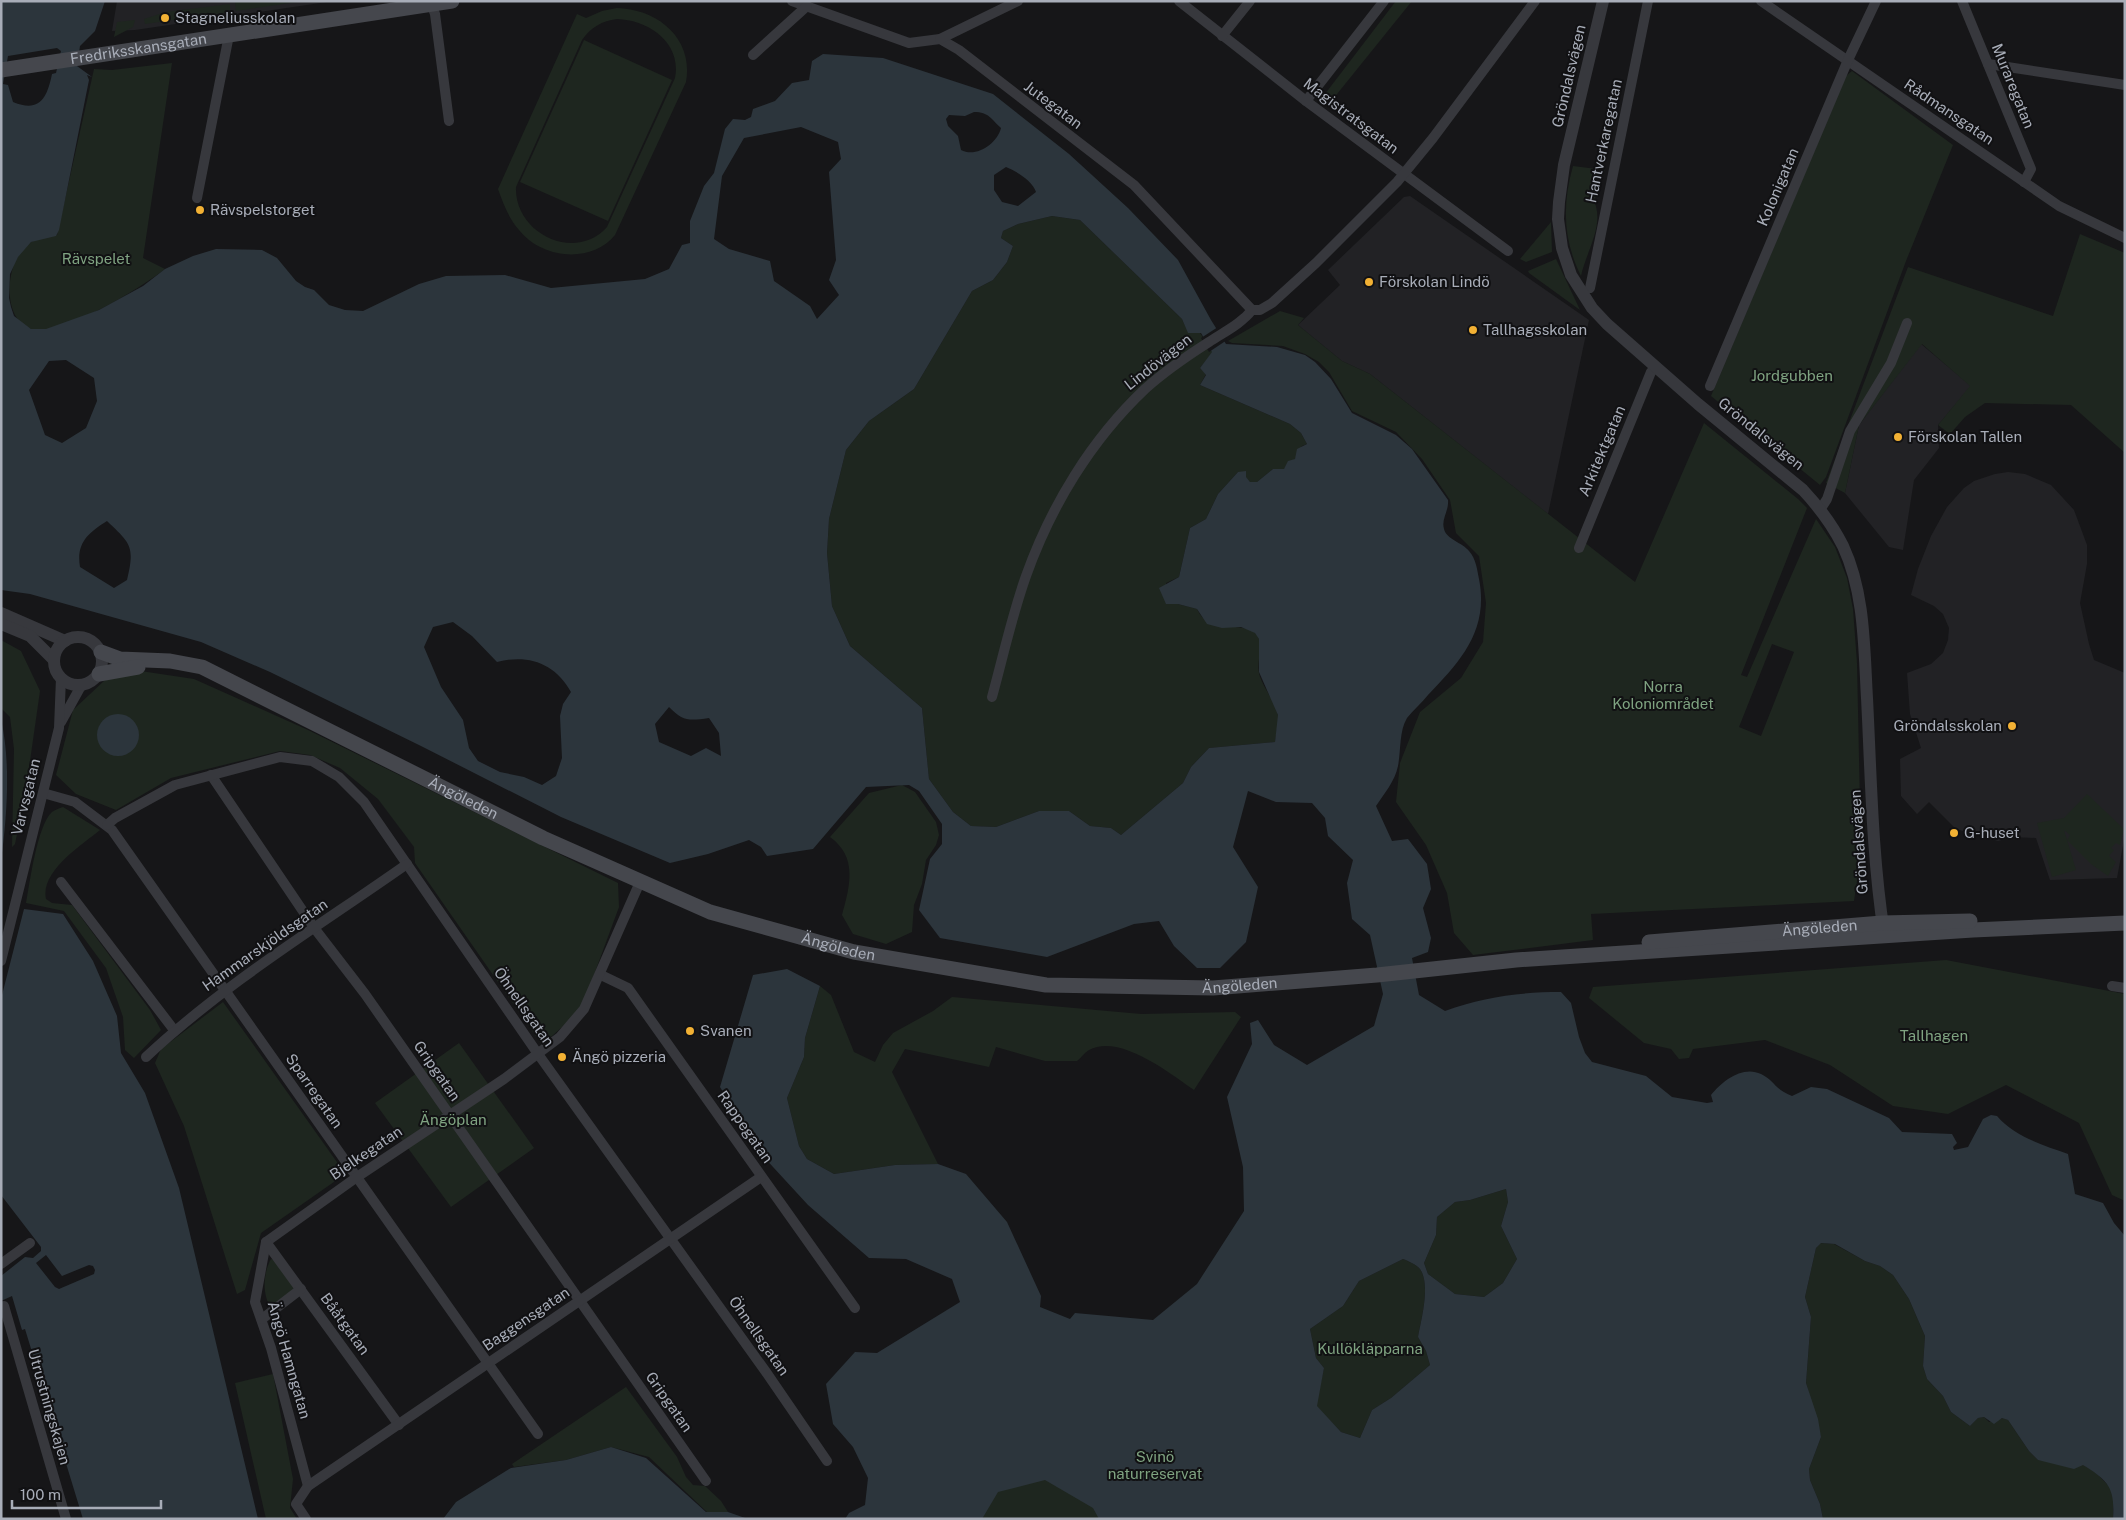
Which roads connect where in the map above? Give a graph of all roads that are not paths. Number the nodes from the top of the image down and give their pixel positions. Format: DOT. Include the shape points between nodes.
graph roads {
  1 [pos="452,1"];
  2 [pos="792,1"];
  3 [pos="1018,1"];
  4 [pos="1179,1"];
  5 [pos="1250,1"];
  6 [pos="1384,1"];
  7 [pos="1535,1"];
  8 [pos="1603,1"];
  9 [pos="1648,1"];
  10 [pos="1762,1"];
  11 [pos="1876,1"];
  12 [pos="1962,1"];
  13 [pos="431,4"];
  14 [pos="807,6"];
  15 [pos="229,35"];
  16 [pos="1222,36"];
  17 [pos="940,39"];
  18 [pos="753,55"];
  19 [pos="1848,60"];
  20 [pos="1988,64"];
  21 [pos="1,70"];
  22 [pos="2125,85"];
  23 [pos="1306,102"];
  24 [pos="449,121"];
  25 [pos="1404,173"];
  26 [pos="2024,182"];
  27 [pos="197,198"];
  28 [pos="2125,238"];
  29 [pos="1508,250"];
  30 [pos="1590,288"];
  31 [pos="1252,310"];
  32 [pos="1907,324"];
  33 [pos="1656,368"];
  34 [pos="1710,386"];
  35 [pos="1820,510"];
  36 [pos="1579,548"];
  37 [pos="1,613"];
  38 [pos="1,624"];
  39 [pos="65,641"];
  40 [pos="101,652"];
  41 [pos="54,660"];
  42 [pos="99,674"];
  43 [pos="214,674"];
  44 [pos="61,678"];
  45 [pos="81,686"];
  46 [pos="992,697"];
  47 [pos="59,728"];
  48 [pos="212,776"];
  49 [pos="43,793"];
  50 [pos="107,826"];
  51 [pos="407,864"];
  52 [pos="61,882"];
  53 [pos="640,882"];
  54 [pos="2125,919"];
  55 [pos="2125,923"];
  56 [pos="314,929"];
  57 [pos="1883,930"];
  58 [pos="1,961"];
  59 [pos="601,975"];
  60 [pos="2112,986"];
  61 [pos="2125,988"];
  62 [pos="225,990"];
  63 [pos="174,1030"];
  64 [pos="538,1054"];
  65 [pos="146,1057"];
  66 [pos="450,1115"];
  67 [pos="357,1177"];
  68 [pos="762,1177"];
  69 [pos="671,1239"];
  70 [pos="266,1242"];
  71 [pos="30,1243"];
  72 [pos="1,1264"];
  73 [pos="302,1290"];
  74 [pos="580,1301"];
  75 [pos="1,1307"];
  76 [pos="854,1308"];
  77 [pos="262,1319"];
  78 [pos="489,1363"];
  79 [pos="399,1425"];
  80 [pos="538,1434"];
  81 [pos="827,1461"];
  82 [pos="706,1482"];
  83 [pos="308,1486"];
  84 [pos="66,1519"];
  85 [pos="306,1519"];
  1 -- 13 [label="main road, Fredriksskansgatan"];
  2 -- 14 [label="street"];
  3 -- 17 [label="street"];
  4 -- 16 [label="street, Magistratsgatan"];
  5 -- 16 [label="street"];
  6 -- 23 [label="street"];
  7 -- 25 [label="street, Lindövägen"];
  8 -- 33 [label="street, Gröndalsvägen" via="1564,165 1559,202 1562,248 1569,268 1592,308"];
  9 -- 30 [label="street, Hantverkaregatan"];
  10 -- 19 [label="street, Rådmansgatan"];
  11 -- 19 [label="street, Kolonigatan"];
  12 -- 20 [label="street, Muraregatan"];
  13 -- 15 [label="main road, Fredriksskansgatan"];
  13 -- 24 [label="street"];
  14 -- 17 [label="street" via="909,43"];
  14 -- 18 [label="street"];
  15 -- 21 [label="main road, Fredriksskansgatan"];
  15 -- 27 [label="street"];
  16 -- 23 [label="street, Magistratsgatan"];
  17 -- 31 [label="street, Jutegatan" via="959,50 1134,185"];
  19 -- 26 [label="street, Rådmansgatan"];
  19 -- 34 [label="street, Kolonigatan"];
  20 -- 22 [label="street"];
  20 -- 26 [label="street, Muraregatan" via="2030,169"];
  23 -- 25 [label="street, Magistratsgatan"];
  25 -- 29 [label="street, Magistratsgatan"];
  25 -- 31 [label="street, Lindövägen" via="1279,297 1260,310"];
  26 -- 28 [label="street, Rådmansgatan" via="2059,206"];
  31 -- 46 [label="street, Lindövägen" via="1156,379 1124,409 1060,498 1026,576"];
  32 -- 35 [label="street" via="1891,363 1850,431 1827,499"];
  33 -- 35 [label="street, Gröndalsvägen" via="1804,490"];
  33 -- 36 [label="street, Arkitektgatan" via="1651,372"];
  35 -- 57 [label="street, Gröndalsvägen" via="1842,546 1856,586 1864,635 1877,884"];
  37 -- 39 [label="street, Ängöleden"];
  38 -- 41 [label="street" via="30,636"];
  39 -- 40 [label="street, Ängöleden" via="75,637 86,638"];
  39 -- 41 [label="street" via="57,649"];
  40 -- 42 [label="street" via="103,663"];
  40 -- 43 [label="main road, Ängöleden" via="120,658 178,662 202,667"];
  41 -- 44 [label="street" via="55,670"];
  42 -- 43 [label="main road, Ängöleden" via="144,666"];
  42 -- 45 [label="street, Ängöleden"];
  43 -- 53 [label="main road, Ängöleden" via="543,838"];
  44 -- 45 [label="street"];
  44 -- 47 [label="street, Varvsgatan"];
  45 -- 47 [label="street, Varvsgatan"];
  47 -- 49 [label="street, Varvsgatan"];
  48 -- 50 [label="street, Öhnellsgatan" via="175,785"];
  48 -- 51 [label="street, Öhnellsgatan" via="280,758 312,761 339,777 364,802"];
  48 -- 56 [label="street, Gripgatan"];
  49 -- 50 [label="street, Sparregatan" via="75,802"];
  49 -- 58 [label="street, Varvsgatan"];
  50 -- 62 [label="street, Sparregatan"];
  51 -- 56 [label="street, Hammarskjöldsgatan"];
  51 -- 64 [label="street, Öhnellsgatan"];
  52 -- 63 [label="street"];
  53 -- 57 [label="main road, Ängöleden" via="710,912 837,948 1046,985 1213,988"];
  53 -- 59 [label="street, Bjelkegatan"];
  54 -- 57 [label="main road, Ängöleden" via="2075,917"];
  55 -- 57 [label="main road, Ängöleden"];
  56 -- 62 [label="street, Hammarskjöldsgatan"];
  56 -- 66 [label="street, Gripgatan" via="365,994"];
  59 -- 64 [label="street, Bjelkegatan" via="584,1009"];
  59 -- 68 [label="street, Rappegatan" via="628,988"];
  60 -- 61 [label="street"];
  62 -- 63 [label="street, Hammarskjöldsgatan"];
  62 -- 67 [label="street, Sparregatan"];
  63 -- 65 [label="street, Hammarskjöldsgatan"];
  64 -- 66 [label="street, Bjelkegatan"];
  64 -- 69 [label="street, Öhnellsgatan"];
  66 -- 67 [label="street, Bjelkegatan"];
  66 -- 74 [label="street, Gripgatan"];
  67 -- 70 [label="street, Bjelkegatan"];
  67 -- 78 [label="street, Sparregatan"];
  68 -- 69 [label="street, Baggensgatan"];
  68 -- 76 [label="street, Rappegatan"];
  69 -- 74 [label="street, Baggensgatan"];
  69 -- 81 [label="street, Öhnellsgatan"];
  70 -- 73 [label="street, Bååtgatan"];
  70 -- 77 [label="street, Ängö Hamngatan" via="255,1302"];
  71 -- 72 [label="street"];
  73 -- 77 [label="street"];
  73 -- 79 [label="street, Bååtgatan"];
  74 -- 78 [label="street, Baggensgatan"];
  74 -- 82 [label="street, Gripgatan"];
  75 -- 84 [label="street, Utrustningskajen" via="4,1306"];
  77 -- 83 [label="street, Ängö Hamngatan"];
  78 -- 79 [label="street, Baggensgatan"];
  78 -- 80 [label="street, Sparregatan"];
  79 -- 83 [label="street, Baggensgatan"];
  83 -- 85 [label="street" via="296,1504"];
}
